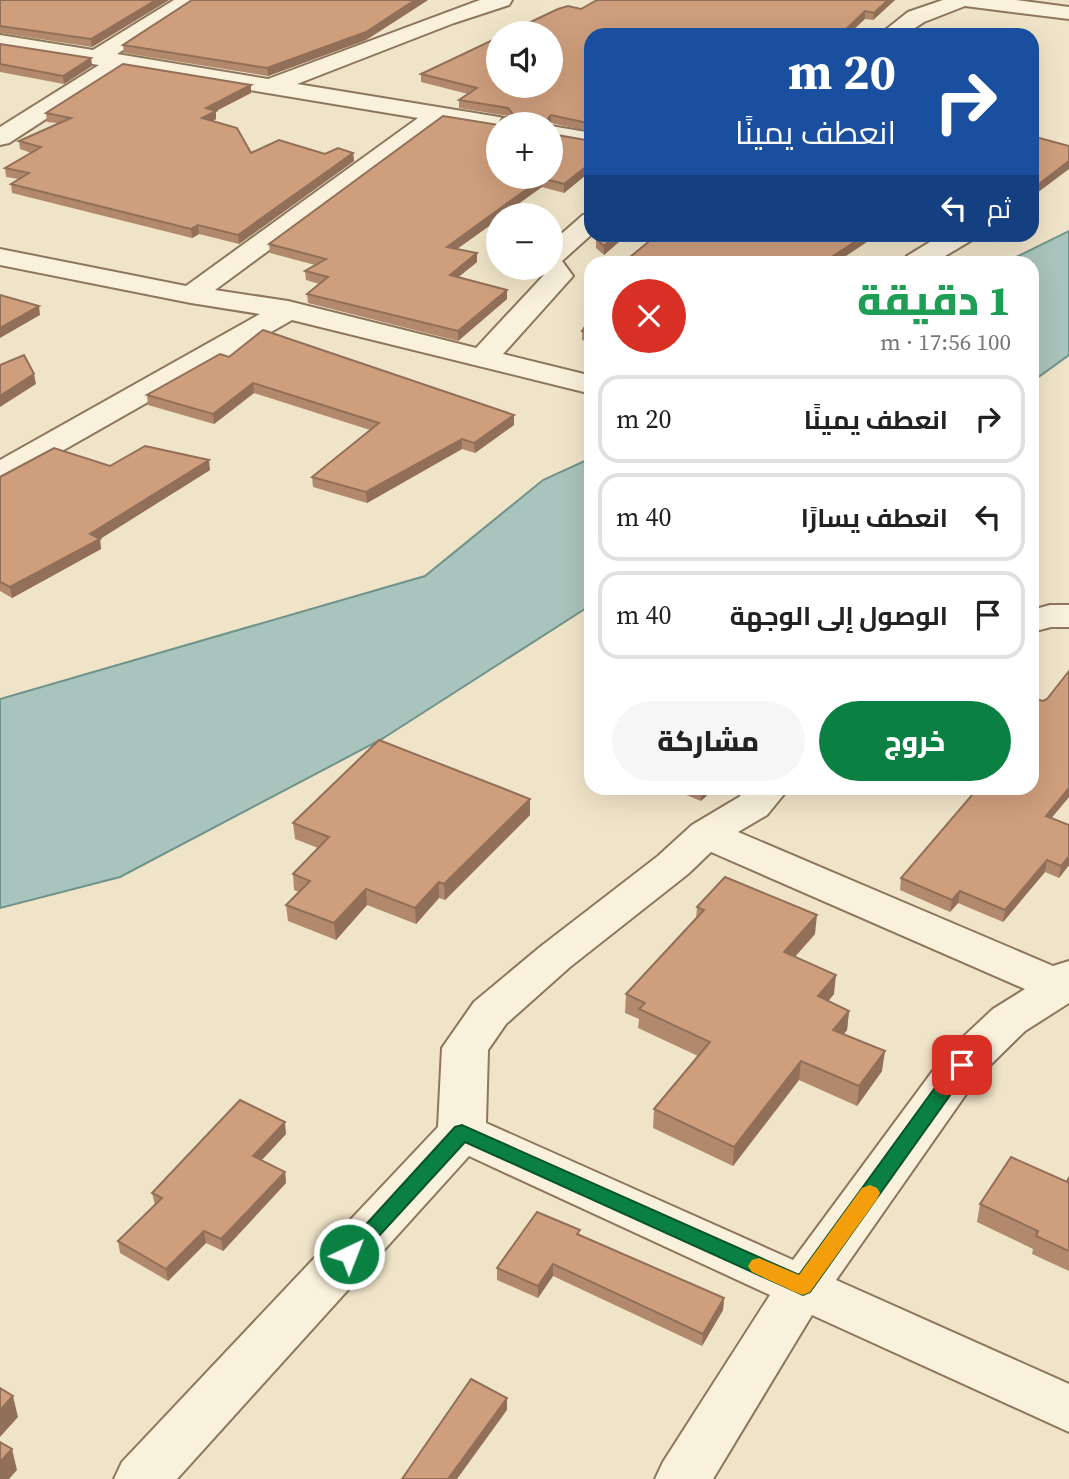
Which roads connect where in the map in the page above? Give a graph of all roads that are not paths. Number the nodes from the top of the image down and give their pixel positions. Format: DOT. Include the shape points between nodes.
graph roads {
  1 [pos="189,0"];
  2 [pos="502,0"];
  3 [pos="964,0"];
  4 [pos="1069,13"];
  5 [pos="900,28"];
  6 [pos="0,42"];
  7 [pos="108,60"];
  8 [pos="271,86"];
  9 [pos="439,114"];
  10 [pos="486,122"];
  11 [pos="563,135"];
  12 [pos="0,138"];
  13 [pos="584,139"];
  14 [pos="584,228"];
  15 [pos="950,242"];
  16 [pos="563,246"];
  17 [pos="927,256"];
  18 [pos="0,257"];
  19 [pos="555,280"];
  20 [pos="191,295"];
  21 [pos="288,310"];
  22 [pos="484,357"];
  23 [pos="584,383"];
  24 [pos="0,472"];
  25 [pos="1069,616"];
  26 [pos="1039,619"];
  27 [pos="762,795"];
  28 [pos="706,834"];
  29 [pos="1065,982"];
  30 [pos="462,1132"];
  31 [pos="803,1286"];
  32 [pos="1069,1409"];
  33 [pos="142,1479"];
  34 [pos="683,1479"];
  1 -- 7 [label="street"];
  2 -- 8 [label="street"];
  3 -- 4 [label="street"];
  3 -- 5 [label="street" via="916,17"];
  6 -- 7 [label="street"];
  7 -- 8 [label="street"];
  7 -- 12 [label="street"];
  8 -- 9 [label="street"];
  9 -- 10 [label="street"];
  9 -- 20 [label="street"];
  11 -- 13 [label="street"];
  14 -- 16 [label="street"];
  15 -- 17 [label="street"];
  18 -- 20 [label="street"];
  19 -- 22 [label="street"];
  20 -- 21 [label="street"];
  21 -- 22 [label="street"];
  21 -- 24 [label="street"];
  22 -- 23 [label="street"];
  25 -- 26 [label="street"];
  27 -- 28 [label="street"];
  28 -- 29 [label="street"];
  28 -- 30 [label="street" via="490,1013 465,1048"];
  29 -- 31 [label="street" via="1009,1020 962,1065"];
  30 -- 31 [label="street"];
  30 -- 33 [label="street"];
  31 -- 32 [label="street"];
  31 -- 34 [label="street"];
}
